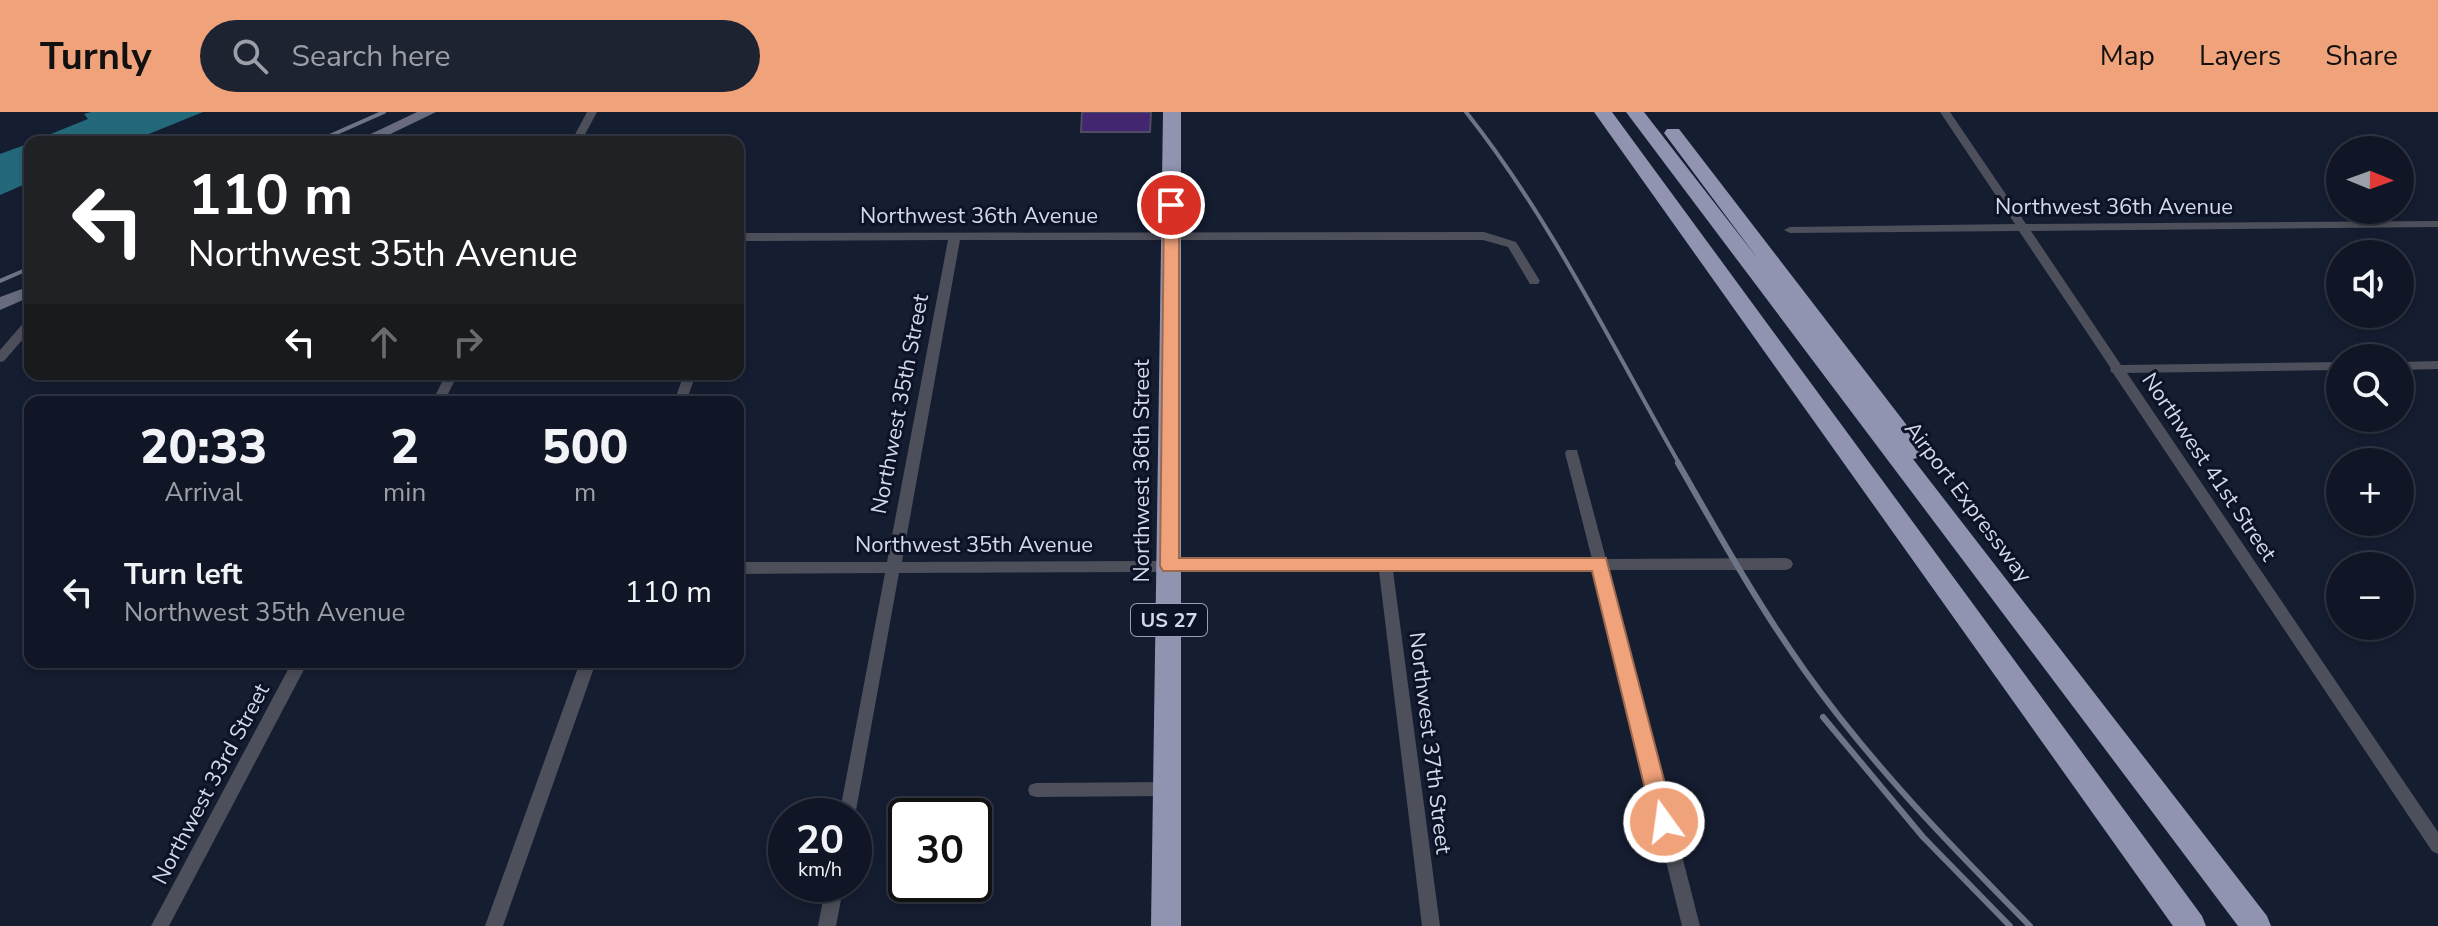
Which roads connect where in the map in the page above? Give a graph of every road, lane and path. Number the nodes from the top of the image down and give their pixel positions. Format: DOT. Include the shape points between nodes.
graph roads {
  1 [pos="429,112"];
  2 [pos="592,112"];
  3 [pos="1172,112"];
  4 [pos="1603,112"];
  5 [pos="1635,112"];
  6 [pos="1655,112"];
  7 [pos="1945,112"];
  8 [pos="375,136"];
  9 [pos="579,136"];
  10 [pos="2438,224"];
  11 [pos="2024,228"];
  12 [pos="1790,230"];
  13 [pos="1171,235"];
  14 [pos="955,236"];
  15 [pos="744,239"];
  16 [pos="1534,281"];
  17 [pos="24,294"];
  18 [pos="0,304"];
  19 [pos="24,330"];
  20 [pos="0,358"];
  21 [pos="2438,365"];
  22 [pos="2326,366"];
  23 [pos="2414,366"];
  24 [pos="2115,369"];
  25 [pos="1572,453"];
  26 [pos="1600,564"];
  27 [pos="1786,564"];
  28 [pos="1385,565"];
  29 [pos="1170,566"];
  30 [pos="893,567"];
  31 [pos="744,568"];
  32 [pos="297,668"];
  33 [pos="586,668"];
  34 [pos="2060,669"];
  35 [pos="1168,789"];
  36 [pos="1036,790"];
  37 [pos="850,798"];
  38 [pos="2438,846"];
  39 [pos="832,902"];
  40 [pos="160,926"];
  41 [pos="494,926"];
  42 [pos="827,926"];
  43 [pos="1166,926"];
  44 [pos="1431,926"];
  45 [pos="1691,926"];
  46 [pos="2191,926"];
  47 [pos="2256,926"];
  1 -- 8 [label="main road"];
  2 -- 9 [label="street"];
  3 -- 13 [label="highway, Northwest 36th Street / US 27"];
  4 -- 46 [label="highway"];
  5 -- 34 [label="highway, Airport Expressway"];
  6 -- 34 [label="highway" via="1880,403"];
  7 -- 11 [label="street, Northwest 41st Street"];
  10 -- 11 [label="street, Northwest 36th Avenue"];
  11 -- 12 [label="street, Northwest 36th Avenue"];
  11 -- 24 [label="street, Northwest 41st Street"];
  13 -- 14 [label="street, Northwest 36th Avenue"];
  13 -- 16 [label="street, Northwest 36th Avenue" via="1500,239 1517,250"];
  13 -- 29 [label="highway, Northwest 36th Street / US 27"];
  14 -- 15 [label="street, Northwest 36th Avenue"];
  14 -- 30 [label="street, Northwest 35th Street"];
  17 -- 18 [label="main road"];
  19 -- 20 [label="street"];
  21 -- 23 [label="street"];
  22 -- 24 [label="street"];
  24 -- 38 [label="street, Northwest 41st Street"];
  25 -- 26 [label="street"];
  26 -- 27 [label="street, Northwest 35th Avenue"];
  26 -- 28 [label="street, Northwest 35th Avenue"];
  26 -- 45 [label="street"];
  28 -- 29 [label="street, Northwest 35th Avenue"];
  28 -- 44 [label="street, Northwest 37th Street"];
  29 -- 30 [label="street, Northwest 35th Avenue"];
  29 -- 35 [label="highway, Northwest 36th Street / US 27"];
  30 -- 31 [label="street, Northwest 35th Avenue"];
  30 -- 37 [label="street, Northwest 35th Street"];
  32 -- 40 [label="street, Northwest 33rd Street"];
  33 -- 41 [label="street"];
  34 -- 47 [label="highway, Airport Expressway"];
  35 -- 36 [label="street"];
  35 -- 43 [label="highway, Northwest 36th Street / US 27"];
  39 -- 42 [label="street"];
}
